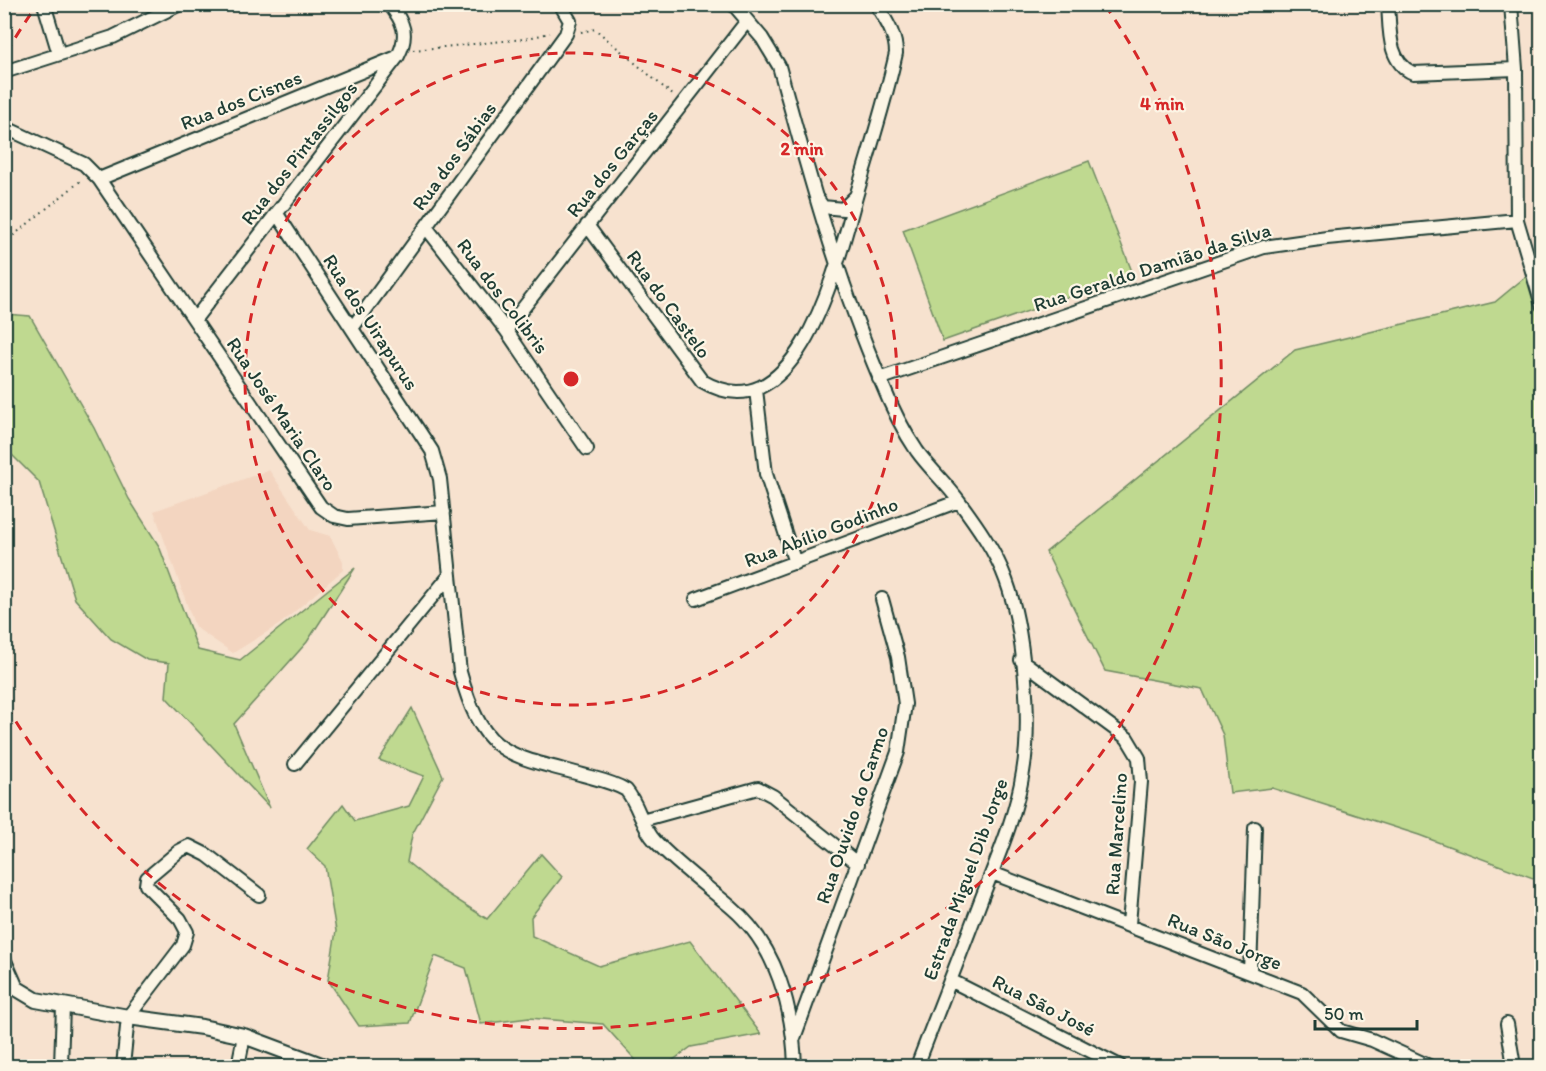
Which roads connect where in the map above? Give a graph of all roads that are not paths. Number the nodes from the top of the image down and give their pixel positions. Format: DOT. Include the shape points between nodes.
graph roads {
  1 [pos="44,4"];
  2 [pos="180,4"];
  3 [pos="389,4"];
  4 [pos="560,4"];
  5 [pos="733,4"];
  6 [pos="876,4"];
  7 [pos="1388,4"];
  8 [pos="1511,4"];
  9 [pos="747,21"];
  10 [pos="399,53"];
  11 [pos="58,54"];
  12 [pos="1516,69"];
  13 [pos="4,72"];
  14 [pos="4,127"];
  15 [pos="96,175"];
  16 [pos="815,196"];
  17 [pos="856,196"];
  18 [pos="277,214"];
  19 [pos="1517,220"];
  20 [pos="587,225"];
  21 [pos="426,227"];
  22 [pos="837,262"];
  23 [pos="1542,305"];
  24 [pos="195,319"];
  25 [pos="352,327"];
  26 [pos="506,330"];
  27 [pos="879,379"];
  28 [pos="756,390"];
  29 [pos="587,450"];
  30 [pos="959,501"];
  31 [pos="444,512"];
  32 [pos="795,563"];
  33 [pos="450,575"];
  34 [pos="696,599"];
  35 [pos="882,599"];
  36 [pos="1021,660"];
  37 [pos="295,764"];
  38 [pos="642,820"];
  39 [pos="1255,828"];
  40 [pos="858,864"];
  41 [pos="992,873"];
  42 [pos="259,895"];
  43 [pos="1129,924"];
  44 [pos="4,961"];
  45 [pos="1250,972"];
  46 [pos="950,980"];
  47 [pos="63,1006"];
  48 [pos="128,1017"];
  49 [pos="1507,1024"];
  50 [pos="244,1036"];
  51 [pos="794,1039"];
  52 [pos="61,1066"];
  53 [pos="123,1066"];
  54 [pos="238,1066"];
  55 [pos="324,1066"];
  56 [pos="795,1066"];
  57 [pos="917,1066"];
  58 [pos="1120,1066"];
  59 [pos="1429,1066"];
  60 [pos="1514,1066"];
  1 -- 11 [label="street"];
  2 -- 11 [label="street" via="113,37"];
  3 -- 10 [label="street" via="404,27"];
  4 -- 21 [label="street, Rua dos Sábias" via="568,17 568,31"];
  5 -- 9 [label="street, Estrada Miguel Dib Jorge"];
  6 -- 17 [label="street" via="891,29 896,54"];
  7 -- 12 [label="street" via="1392,46 1404,69 1413,73"];
  8 -- 12 [label="street"];
  9 -- 16 [label="street, Estrada Miguel Dib Jorge" via="771,50 778,66"];
  9 -- 20 [label="street, Rua dos Garças"];
  10 -- 15 [label="street, Rua dos Cisnes"];
  10 -- 18 [label="street, Rua dos Pintassilgos"];
  11 -- 13 [label="street"];
  12 -- 19 [label="street"];
  14 -- 15 [label="street, Rua José Maria Claro" via="68,155"];
  15 -- 24 [label="street, Rua José Maria Claro"];
  16 -- 17 [label="street" via="823,207 843,209"];
  16 -- 22 [label="street, Estrada Miguel Dib Jorge"];
  17 -- 22 [label="street"];
  18 -- 24 [label="street, Rua dos Pintassilgos"];
  18 -- 25 [label="street, Rua dos Uirapurus"];
  19 -- 23 [label="street"];
  19 -- 27 [label="street, Rua Geraldo Damião da Silva" via="1327,238 1264,248"];
  20 -- 26 [label="street, Rua dos Garças"];
  20 -- 28 [label="street, Rua do Castelo" via="702,381 731,392"];
  21 -- 25 [label="street, Rua dos Sábias"];
  21 -- 26 [label="street, Rua dos Colibris"];
  22 -- 27 [label="street, Estrada Miguel Dib Jorge"];
  22 -- 28 [label="street" via="807,338 782,370"];
  24 -- 31 [label="street, Rua José Maria Claro" via="321,507 348,519"];
  25 -- 31 [label="street, Rua dos Uirapurus" via="432,451"];
  26 -- 29 [label="street, Rua dos Colibris"];
  27 -- 30 [label="street, Estrada Miguel Dib Jorge" via="918,452"];
  28 -- 32 [label="street" via="766,474"];
  30 -- 32 [label="street, Rua Abílio Godinho"];
  30 -- 36 [label="street, Estrada Miguel Dib Jorge" via="1005,578"];
  31 -- 33 [label="street"];
  32 -- 34 [label="street, Rua Abílio Godinho"];
  33 -- 37 [label="street"];
  33 -- 38 [label="street" via="460,672 466,697 486,735 498,747 521,758 626,790"];
  35 -- 40 [label="street, Rua Ouvido do Carmo" via="898,657 905,704 898,752"];
  36 -- 41 [label="street, Estrada Miguel Dib Jorge" via="1026,730 1023,772"];
  36 -- 43 [label="street, Rua Marcelino" via="1127,738 1139,758 1141,782"];
  38 -- 40 [label="street" via="755,788 773,796"];
  38 -- 51 [label="street" via="653,839 732,908 768,951 778,972"];
  39 -- 45 [label="street"];
  40 -- 51 [label="street, Rua Ouvido do Carmo"];
  41 -- 43 [label="street, Rua São Jorge"];
  41 -- 46 [label="street, Estrada Miguel Dib Jorge"];
  42 -- 48 [label="street" via="189,846 147,878 146,885 180,919 187,932 183,945"];
  43 -- 45 [label="street, Rua São Jorge"];
  44 -- 47 [label="street" via="16,988 36,1000"];
  45 -- 59 [label="street, Rua São Jorge" via="1302,993 1346,1034 1372,1040"];
  46 -- 57 [label="street, Estrada Miguel Dib Jorge"];
  46 -- 58 [label="street, Rua São José"];
  47 -- 48 [label="street"];
  47 -- 52 [label="street"];
  48 -- 50 [label="street"];
  48 -- 53 [label="street"];
  49 -- 60 [label="street"];
  50 -- 54 [label="street"];
  50 -- 55 [label="street"];
  51 -- 56 [label="street"];
}
